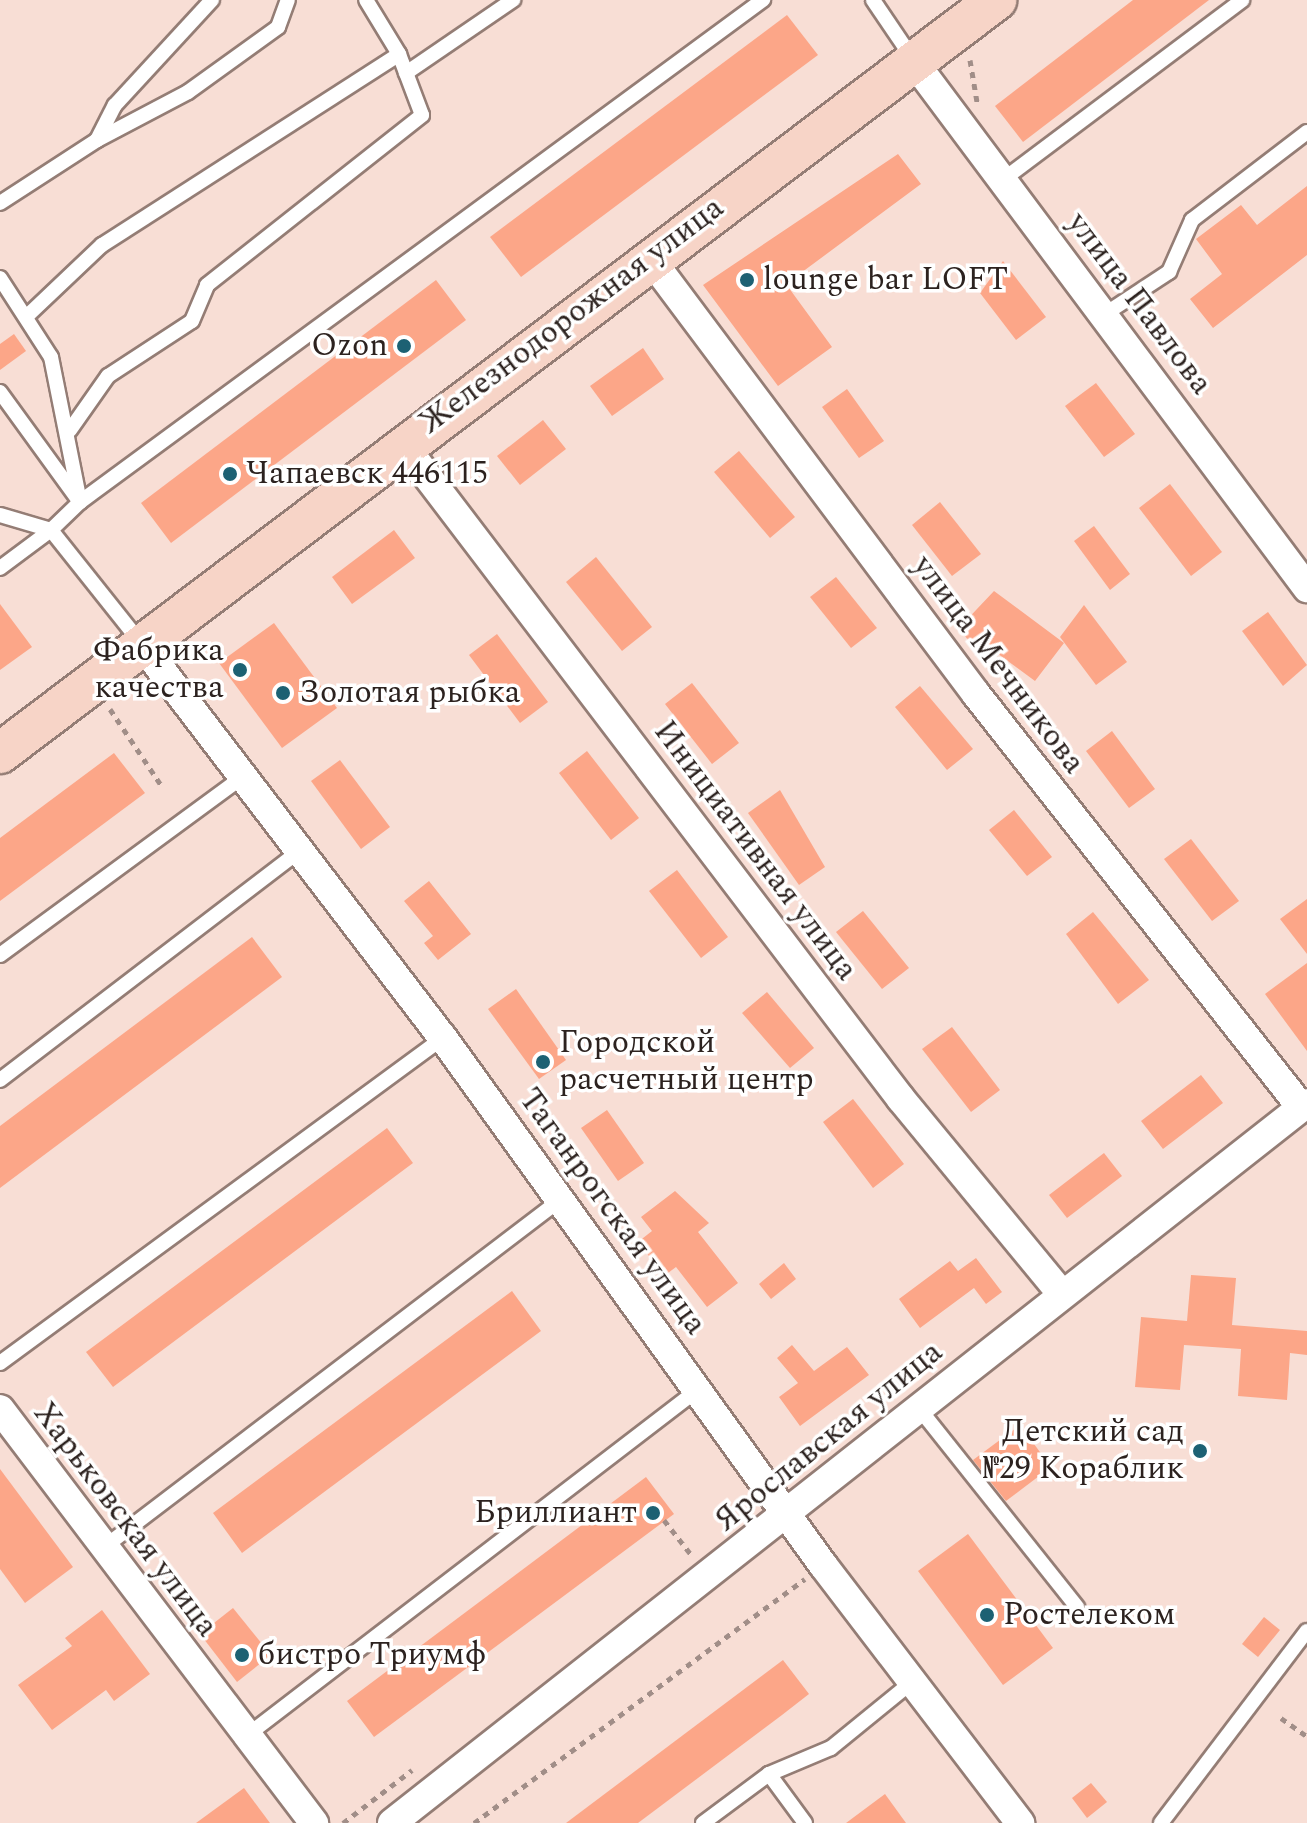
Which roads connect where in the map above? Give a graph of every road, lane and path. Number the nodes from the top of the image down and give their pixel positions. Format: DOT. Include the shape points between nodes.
graph roads {
  1 [pos="212,0"];
  2 [pos="288,0"];
  3 [pos="366,0"];
  4 [pos="513,0"];
  5 [pos="763,0"];
  6 [pos="873,0"];
  7 [pos="996,0"];
  8 [pos="1242,0"];
  9 [pos="399,54"];
  10 [pos="914,62"];
  11 [pos="406,73"];
  12 [pos="1307,132"];
  13 [pos="97,140"];
  14 [pos="1004,179"];
  15 [pos="0,203"];
  16 [pos="649,257"];
  17 [pos="0,278"];
  18 [pos="1105,314"];
  19 [pos="26,317"];
  20 [pos="0,392"];
  21 [pos="70,430"];
  22 [pos="402,443"];
  23 [pos="80,502"];
  24 [pos="0,515"];
  25 [pos="51,530"];
  26 [pos="0,568"];
  27 [pos="1307,588"];
  28 [pos="143,646"];
  29 [pos="92,684"];
  30 [pos="0,753"];
  31 [pos="246,774"];
  32 [pos="163,788"];
  33 [pos="301,850"];
  34 [pos="0,955"];
  35 [pos="443,1038"];
  36 [pos="0,1080"];
  37 [pos="1304,1105"];
  38 [pos="560,1200"];
  39 [pos="1062,1294"];
  40 [pos="0,1363"];
  41 [pos="700,1388"];
  42 [pos="918,1407"];
  43 [pos="0,1409"];
  44 [pos="791,1514"];
  45 [pos="664,1520"];
  46 [pos="675,1534"];
  47 [pos="103,1548"];
  48 [pos="823,1565"];
  49 [pos="1077,1607"];
  50 [pos="1307,1631"];
  51 [pos="912,1682"];
  52 [pos="1281,1718"];
  53 [pos="1307,1736"];
  54 [pos="245,1737"];
  55 [pos="769,1774"];
  56 [pos="314,1823"];
  57 [pos="392,1823"];
  58 [pos="474,1823"];
  59 [pos="703,1823"];
  60 [pos="805,1823"];
  61 [pos="1020,1823"];
  62 [pos="1161,1823"];
  1 -- 13 [label="lane" via="115,105"];
  2 -- 13 [label="lane" via="278,27 188,92"];
  3 -- 9 [label="lane"];
  4 -- 11 [label="lane"];
  5 -- 23 [label="lane"];
  6 -- 10 [label="lane"];
  7 -- 10 [label="main road, Железнодорожная улица"];
  8 -- 14 [label="lane"];
  9 -- 11 [label="lane"];
  9 -- 19 [label="lane" via="102,245"];
  10 -- 14 [label="street, улица Павлова"];
  10 -- 16 [label="main road, Железнодорожная улица"];
  11 -- 21 [label="lane" via="422,115 207,285 192,321 108,376"];
  12 -- 18 [label="lane" via="1192,220 1169,272"];
  13 -- 15 [label="lane"];
  14 -- 18 [label="street, улица Павлова"];
  16 -- 22 [label="main road, Железнодорожная улица"];
  16 -- 37 [label="street, улица Мечникова" via="976,694"];
  17 -- 19 [label="lane"];
  18 -- 27 [label="street, улица Павлова"];
  19 -- 21 [label="lane" via="51,357"];
  20 -- 23 [label="lane"];
  21 -- 23 [label="lane"];
  22 -- 28 [label="main road, Железнодорожная улица"];
  22 -- 39 [label="street, Инициативная улица" via="901,1099"];
  23 -- 25 [label="lane"];
  24 -- 25 [label="lane"];
  25 -- 26 [label="lane"];
  25 -- 28 [label="lane"];
  28 -- 29 [label="main road, Железнодорожная улица"];
  28 -- 31 [label="street, Таганрогская улица"];
  29 -- 30 [label="main road, Железнодорожная улица"];
  29 -- 32 [label="path"];
  31 -- 33 [label="street, Таганрогская улица"];
  31 -- 34 [label="lane"];
  33 -- 35 [label="street, Таганрогская улица"];
  33 -- 36 [label="lane"];
  35 -- 38 [label="street, Таганрогская улица"];
  35 -- 40 [label="lane"];
  37 -- 39 [label="street, Ярославская улица"];
  38 -- 41 [label="street, Таганрогская улица"];
  38 -- 47 [label="lane"];
  39 -- 42 [label="street, Ярославская улица"];
  41 -- 44 [label="street, Таганрогская улица"];
  41 -- 54 [label="lane"];
  42 -- 44 [label="street, Ярославская улица"];
  42 -- 49 [label="lane"];
  43 -- 47 [label="street, Харьковская улица"];
  44 -- 48 [label="street, Таганрогская улица"];
  44 -- 57 [label="street, Ярославская улица"];
  45 -- 46 [label="path"];
  47 -- 54 [label="street, Харьковская улица"];
  48 -- 51 [label="street, Таганрогская улица"];
  48 -- 58 [label="path"];
  50 -- 62 [label="lane"];
  51 -- 55 [label="lane" via="831,1748"];
  51 -- 61 [label="street, Таганрогская улица"];
  52 -- 53 [label="path"];
  54 -- 56 [label="street, Харьковская улица"];
  55 -- 59 [label="lane"];
  55 -- 60 [label="lane"];
}
